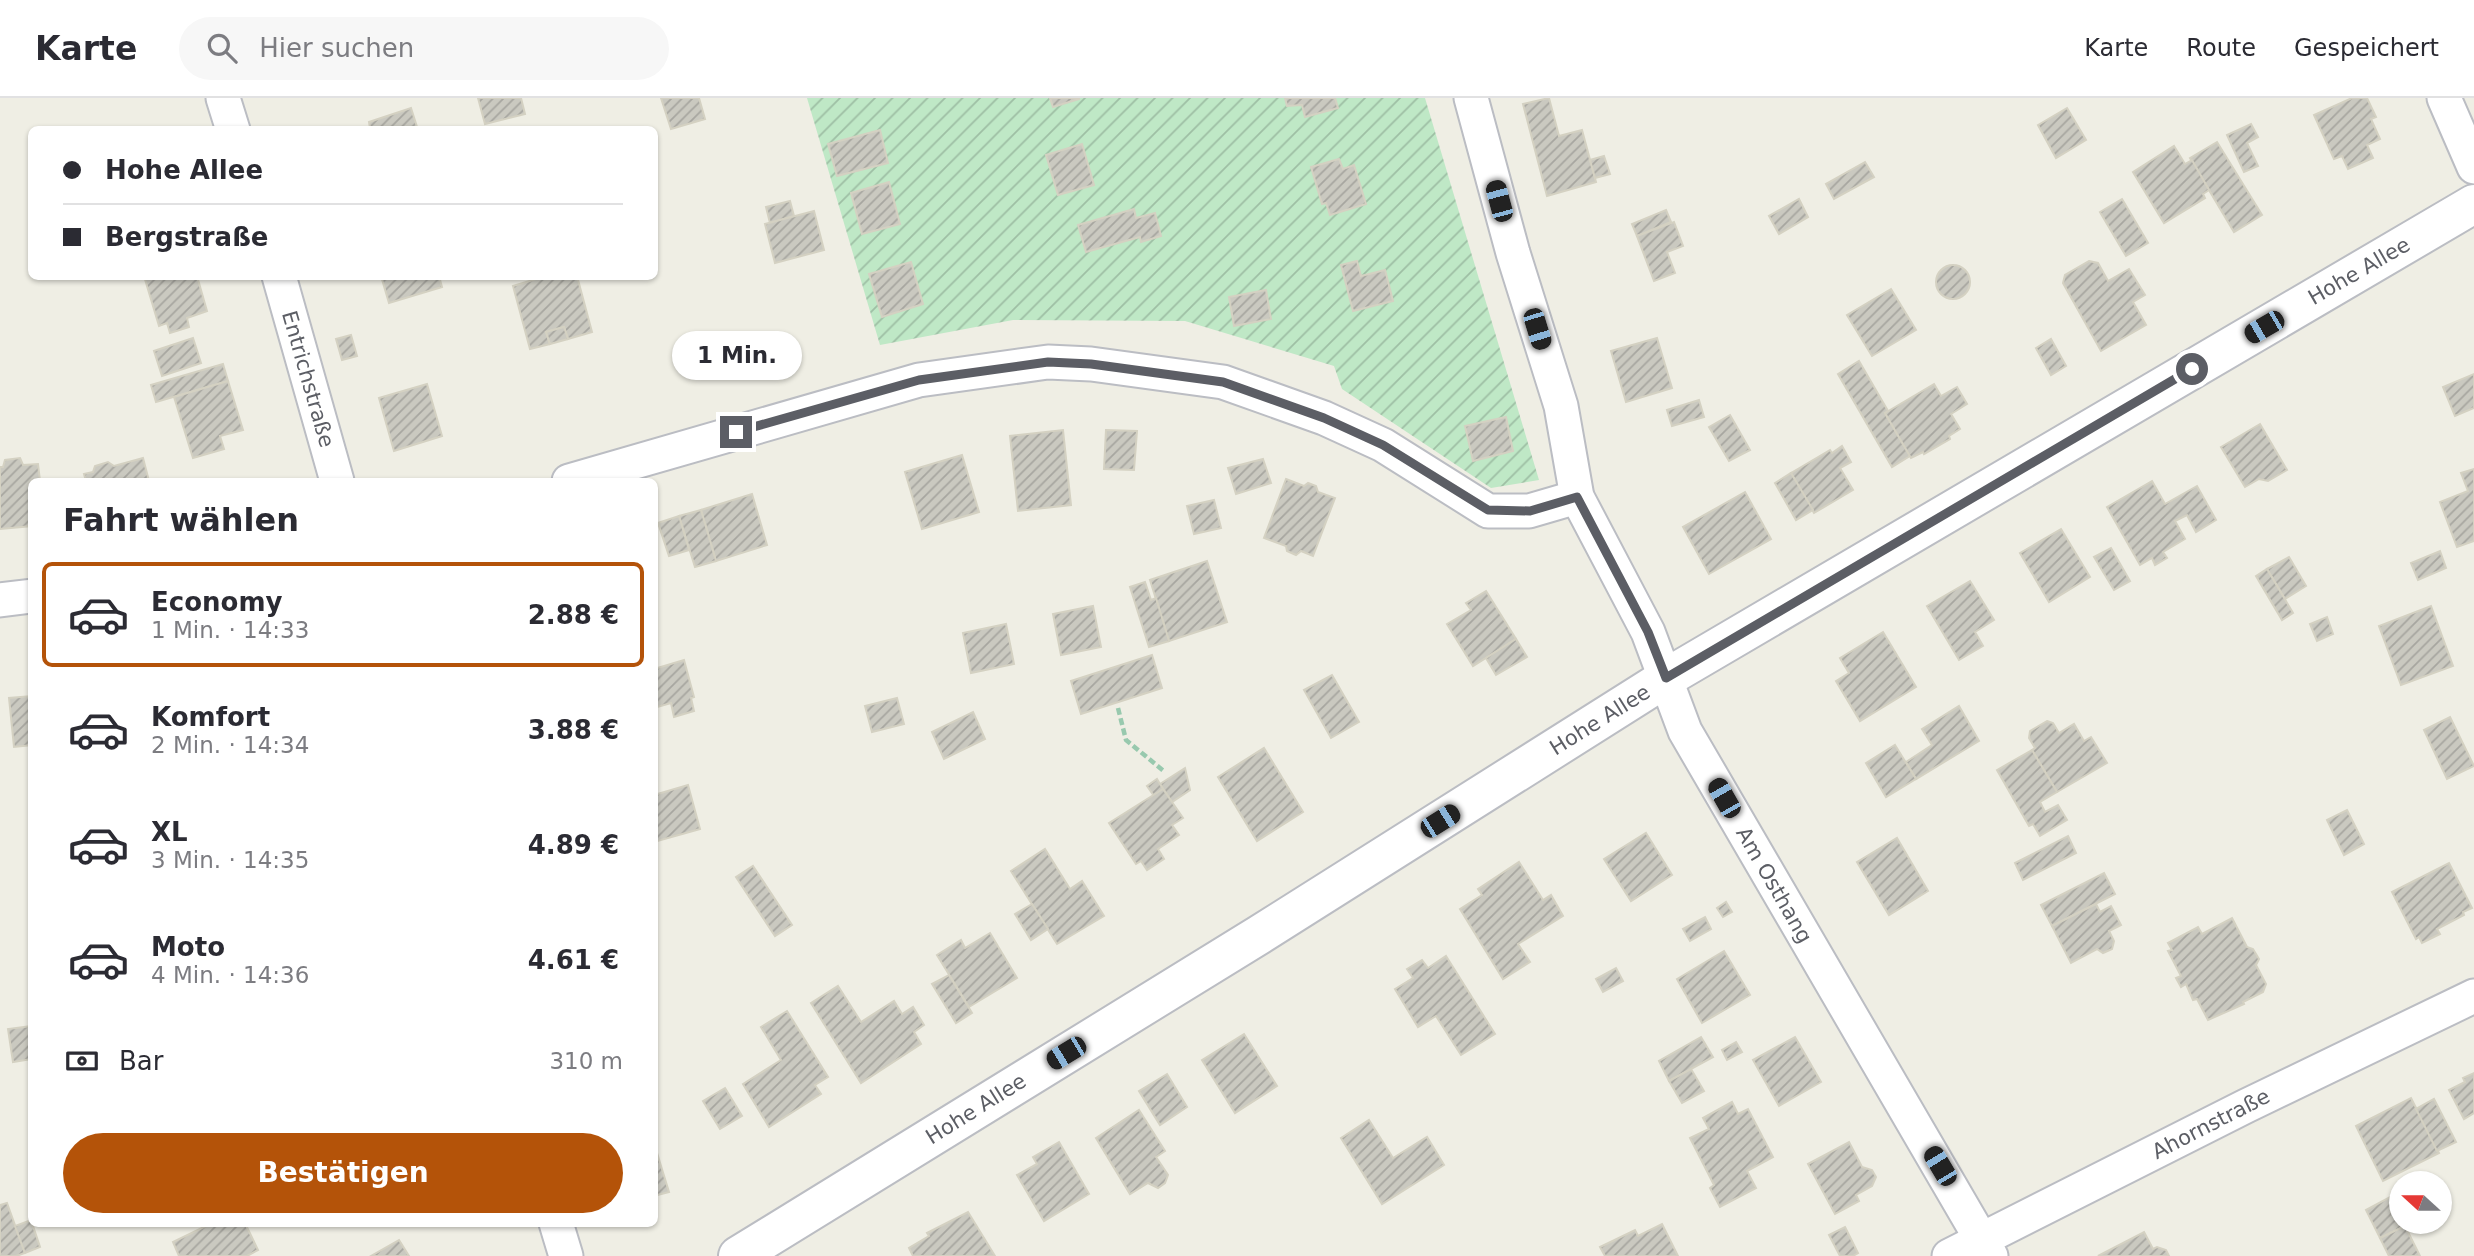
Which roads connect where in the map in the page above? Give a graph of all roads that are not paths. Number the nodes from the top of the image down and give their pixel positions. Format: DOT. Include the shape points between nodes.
graph roads {
  1 [pos="223,98"];
  2 [pos="1471,98"];
  3 [pos="2444,98"];
  4 [pos="232,126"];
  5 [pos="2474,167"];
  6 [pos="2474,204"];
  7 [pos="280,280"];
  8 [pos="336,478"];
  9 [pos="579,478"];
  10 [pos="1577,497"];
  11 [pos="28,596"];
  12 [pos="0,600"];
  13 [pos="1666,678"];
  14 [pos="2474,996"];
  15 [pos="557,1227"];
  16 [pos="1987,1248"];
  17 [pos="566,1256"];
  18 [pos="738,1256"];
  19 [pos="1949,1256"];
  1 -- 4 [label="street"];
  2 -- 10 [label="street, Am Osthang" via="1560,406"];
  3 -- 5 [label="street"];
  6 -- 13 [label="street, Hohe Allee"];
  7 -- 8 [label="street, Entrichstraße"];
  9 -- 10 [label="street" via="919,380 1048,362 1223,382 1324,418 1383,445 1488,510 1530,511"];
  10 -- 13 [label="street, Am Osthang" via="1648,632"];
  11 -- 12 [label="street"];
  13 -- 16 [label="street, Am Osthang" via="1685,731"];
  13 -- 18 [label="street, Hohe Allee"];
  14 -- 16 [label="street, Ahornstraße" via="2246,1106"];
  15 -- 17 [label="street"];
  16 -- 19 [label="street, Ahornstraße"];
}
